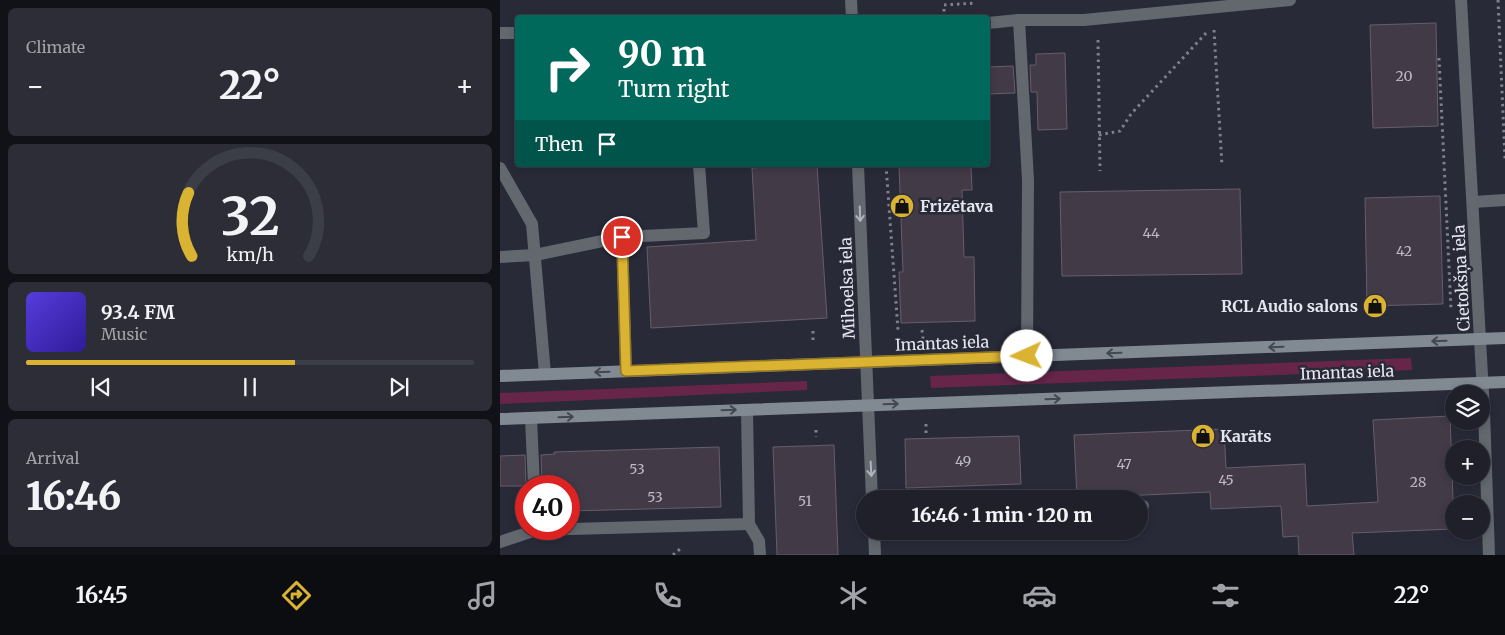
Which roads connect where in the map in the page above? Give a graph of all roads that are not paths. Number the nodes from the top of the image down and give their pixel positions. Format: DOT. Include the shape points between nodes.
graph roads {
  1 [pos="852,0"];
  2 [pos="1290,0"];
  3 [pos="1461,0"];
  4 [pos="852,15"];
  5 [pos="1019,20"];
  6 [pos="990,23"];
  7 [pos="500,33"];
  8 [pos="515,33"];
  9 [pos="700,167"];
  10 [pos="858,167"];
  11 [pos="500,168"];
  12 [pos="1505,200"];
  13 [pos="1473,202"];
  14 [pos="622,237"];
  15 [pos="535,255"];
  16 [pos="500,257"];
  17 [pos="1505,338"];
  18 [pos="1480,340"];
  19 [pos="1027,356"];
  20 [pos="866,362"];
  21 [pos="626,371"];
  22 [pos="545,374"];
  23 [pos="500,376"];
  24 [pos="1505,382"];
  25 [pos="1482,383"];
  26 [pos="868,405"];
  27 [pos="747,410"];
  28 [pos="531,418"];
  29 [pos="500,419"];
  30 [pos="534,475"];
  31 [pos="872,490"];
  32 [pos="749,524"];
  33 [pos="580,528"];
  34 [pos="515,537"];
  35 [pos="874,540"];
  36 [pos="500,542"];
  37 [pos="760,555"];
  38 [pos="875,555"];
  39 [pos="1489,555"];
  1 -- 4 [label="street"];
  2 -- 5 [label="street" via="1084,20"];
  3 -- 13 [label="street, Cietokšņa iela"];
  5 -- 6 [label="street"];
  5 -- 19 [label="street" via="1028,180"];
  7 -- 8 [label="street"];
  9 -- 14 [label="street" via="704,233"];
  10 -- 20 [label="street, Mihoelsa iela, one-way"];
  11 -- 15 [label="street" via="532,224"];
  12 -- 13 [label="street"];
  13 -- 18 [label="street, Cietokšņa iela"];
  14 -- 15 [label="street"];
  14 -- 21 [label="street"];
  15 -- 16 [label="street"];
  15 -- 22 [label="street"];
  17 -- 18 [label="street, Imantas iela"];
  18 -- 19 [label="street, Imantas iela, one-way"];
  18 -- 25 [label="street, Cietokšņa iela"];
  19 -- 20 [label="street, Imantas iela"];
  20 -- 21 [label="street, Imantas iela"];
  20 -- 26 [label="street, Mihoelsa iela"];
  21 -- 22 [label="street, Imantas iela, one-way"];
  22 -- 23 [label="street, Imantas iela"];
  24 -- 25 [label="street, Imantas iela"];
  26 -- 25 [label="street, Imantas iela, one-way"];
  25 -- 39 [label="street, Cietokšņa iela"];
  26 -- 27 [label="street, Imantas iela"];
  26 -- 31 [label="street, Mihoelsa iela, one-way"];
  28 -- 27 [label="street, Imantas iela, one-way"];
  27 -- 32 [label="street"];
  28 -- 29 [label="street, Imantas iela"];
  28 -- 30 [label="street"];
  32 -- 33 [label="street"];
  32 -- 37 [label="street" via="759,540"];
  34 -- 36 [label="street"];
  35 -- 38 [label="street"];
}
